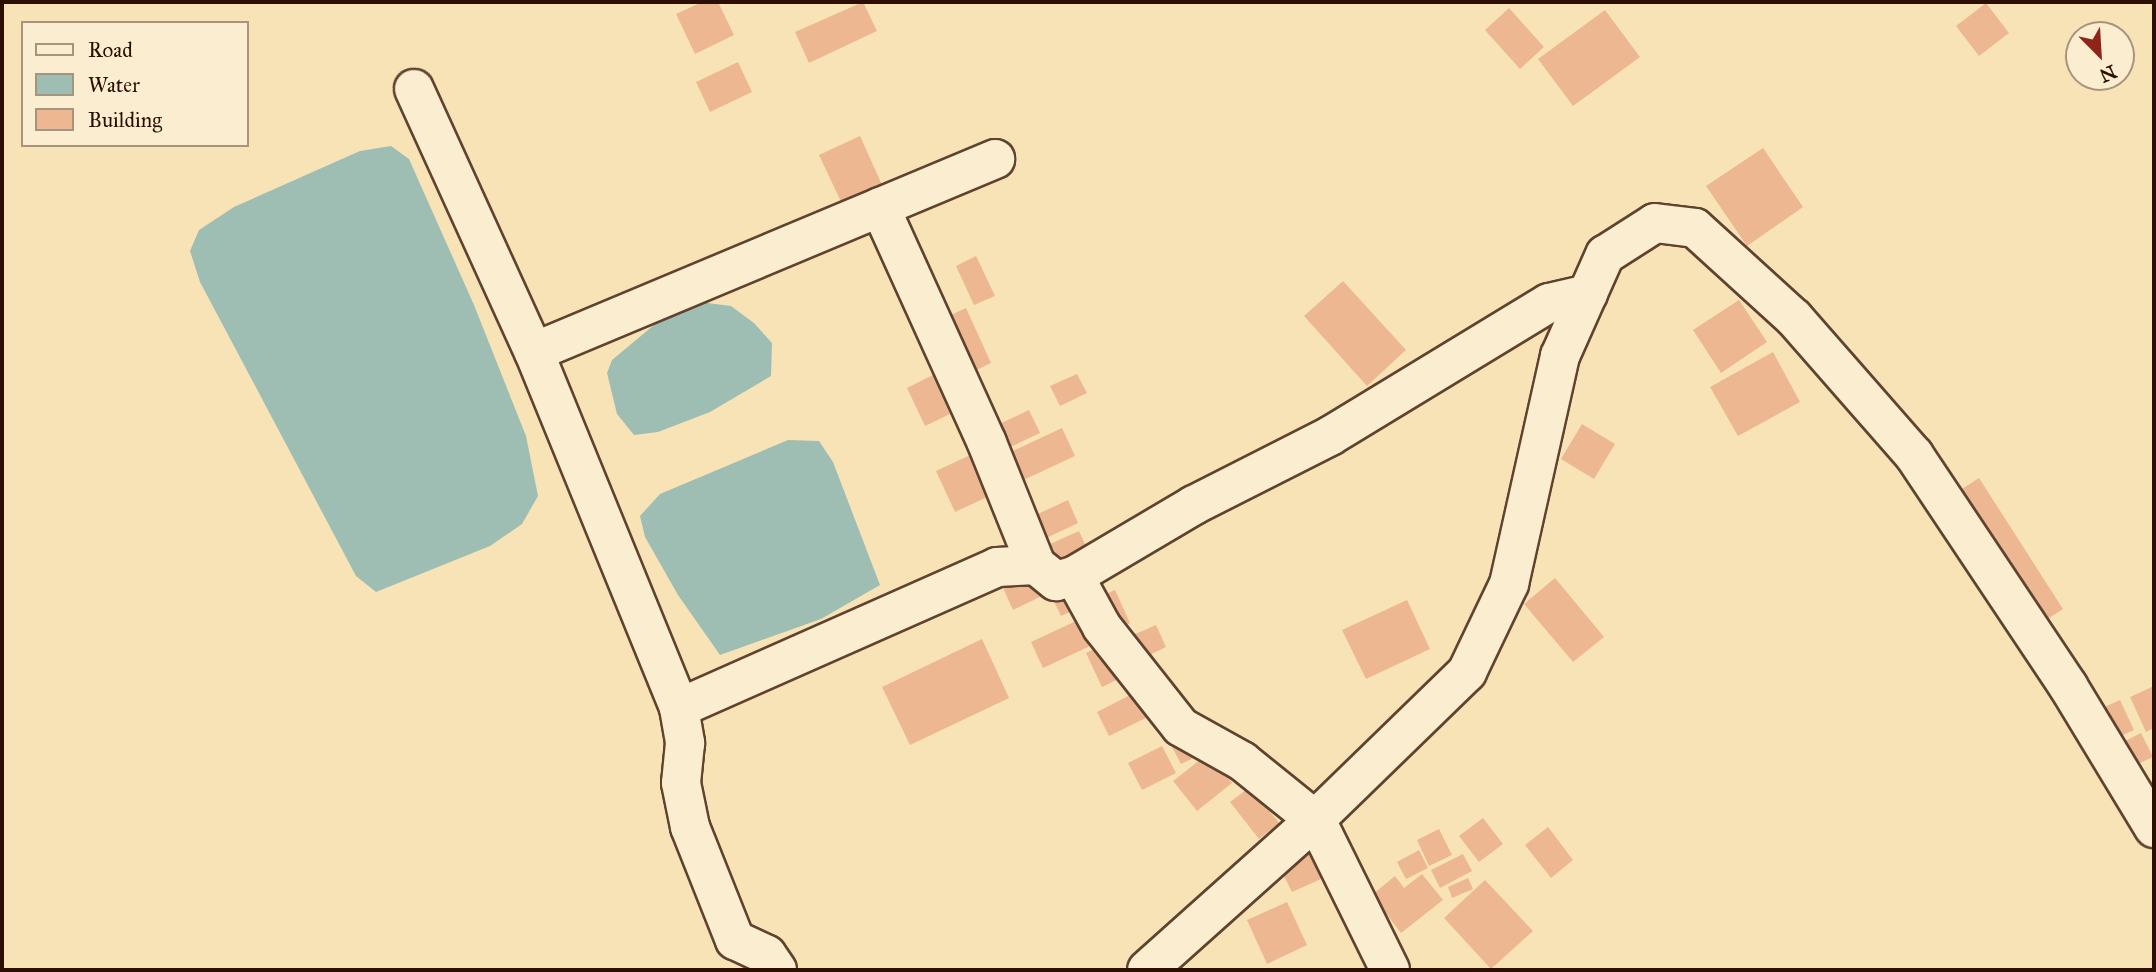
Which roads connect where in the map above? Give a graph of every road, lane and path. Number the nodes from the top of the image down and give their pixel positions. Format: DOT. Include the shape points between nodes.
graph roads {
  1 [pos="415,89"];
  2 [pos="995,159"];
  3 [pos="880,207"];
  4 [pos="1588,293"];
  5 [pos="534,352"];
  6 [pos="1036,565"];
  7 [pos="1074,576"];
  8 [pos="679,708"];
  9 [pos="1315,820"];
  10 [pos="2154,828"];
  11 [pos="776,970"];
  12 [pos="1147,970"];
  13 [pos="1390,970"];
  1 -- 5 [label="street"];
  2 -- 3 [label="street"];
  3 -- 5 [label="street"];
  3 -- 6 [label="street" via="987,443"];
  4 -- 7 [label="street" via="1549,303 1330,436 1194,505"];
  4 -- 9 [label="street" via="1560,356 1509,584 1467,672"];
  4 -- 10 [label="street" via="1605,255 1655,223 1695,228 1794,318 1914,455 2068,686"];
  5 -- 8 [label="street"];
  6 -- 7 [label="street" via="1056,581"];
  6 -- 8 [label="street" via="997,567"];
  7 -- 9 [label="street" via="1102,627 1181,727 1242,761"];
  8 -- 11 [label="street" via="685,743 681,783 690,827 735,940 767,955"];
  9 -- 12 [label="street"];
  9 -- 13 [label="street"];
}
